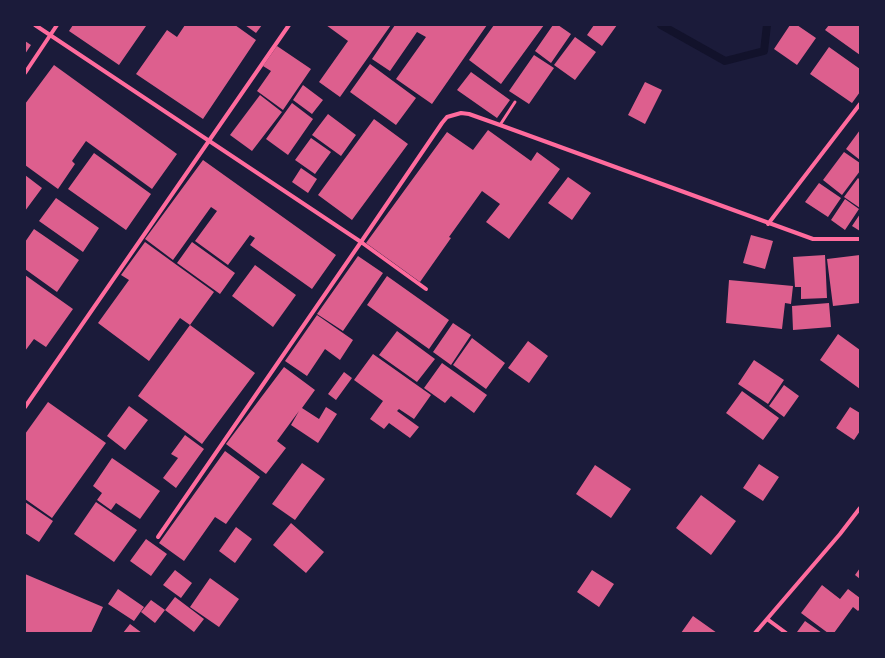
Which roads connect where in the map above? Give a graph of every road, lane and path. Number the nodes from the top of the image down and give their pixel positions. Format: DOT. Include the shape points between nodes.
graph roads {
  1 [pos="35,25"];
  2 [pos="57,25"];
  3 [pos="289,25"];
  4 [pos="50,35"];
  5 [pos="25,73"];
  6 [pos="515,102"];
  7 [pos="860,104"];
  8 [pos="500,125"];
  9 [pos="208,142"];
  10 [pos="768,224"];
  11 [pos="860,239"];
  12 [pos="361,242"];
  13 [pos="426,289"];
  14 [pos="25,408"];
  15 [pos="860,508"];
  16 [pos="158,537"];
  17 [pos="767,619"];
  18 [pos="755,633"];
  19 [pos="786,633"];
  1 -- 4 [label="street"];
  2 -- 4 [label="street"];
  3 -- 9 [label="street"];
  4 -- 5 [label="street"];
  4 -- 9 [label="street"];
  6 -- 8 [label="lane"];
  7 -- 10 [label="street"];
  8 -- 10 [label="street"];
  8 -- 12 [label="street" via="469,114 460,113 447,118"];
  9 -- 12 [label="street"];
  9 -- 14 [label="street"];
  10 -- 11 [label="street" via="813,240"];
  12 -- 13 [label="street"];
  12 -- 16 [label="street"];
  15 -- 17 [label="street"];
  17 -- 18 [label="street"];
  17 -- 19 [label="street"];
}
